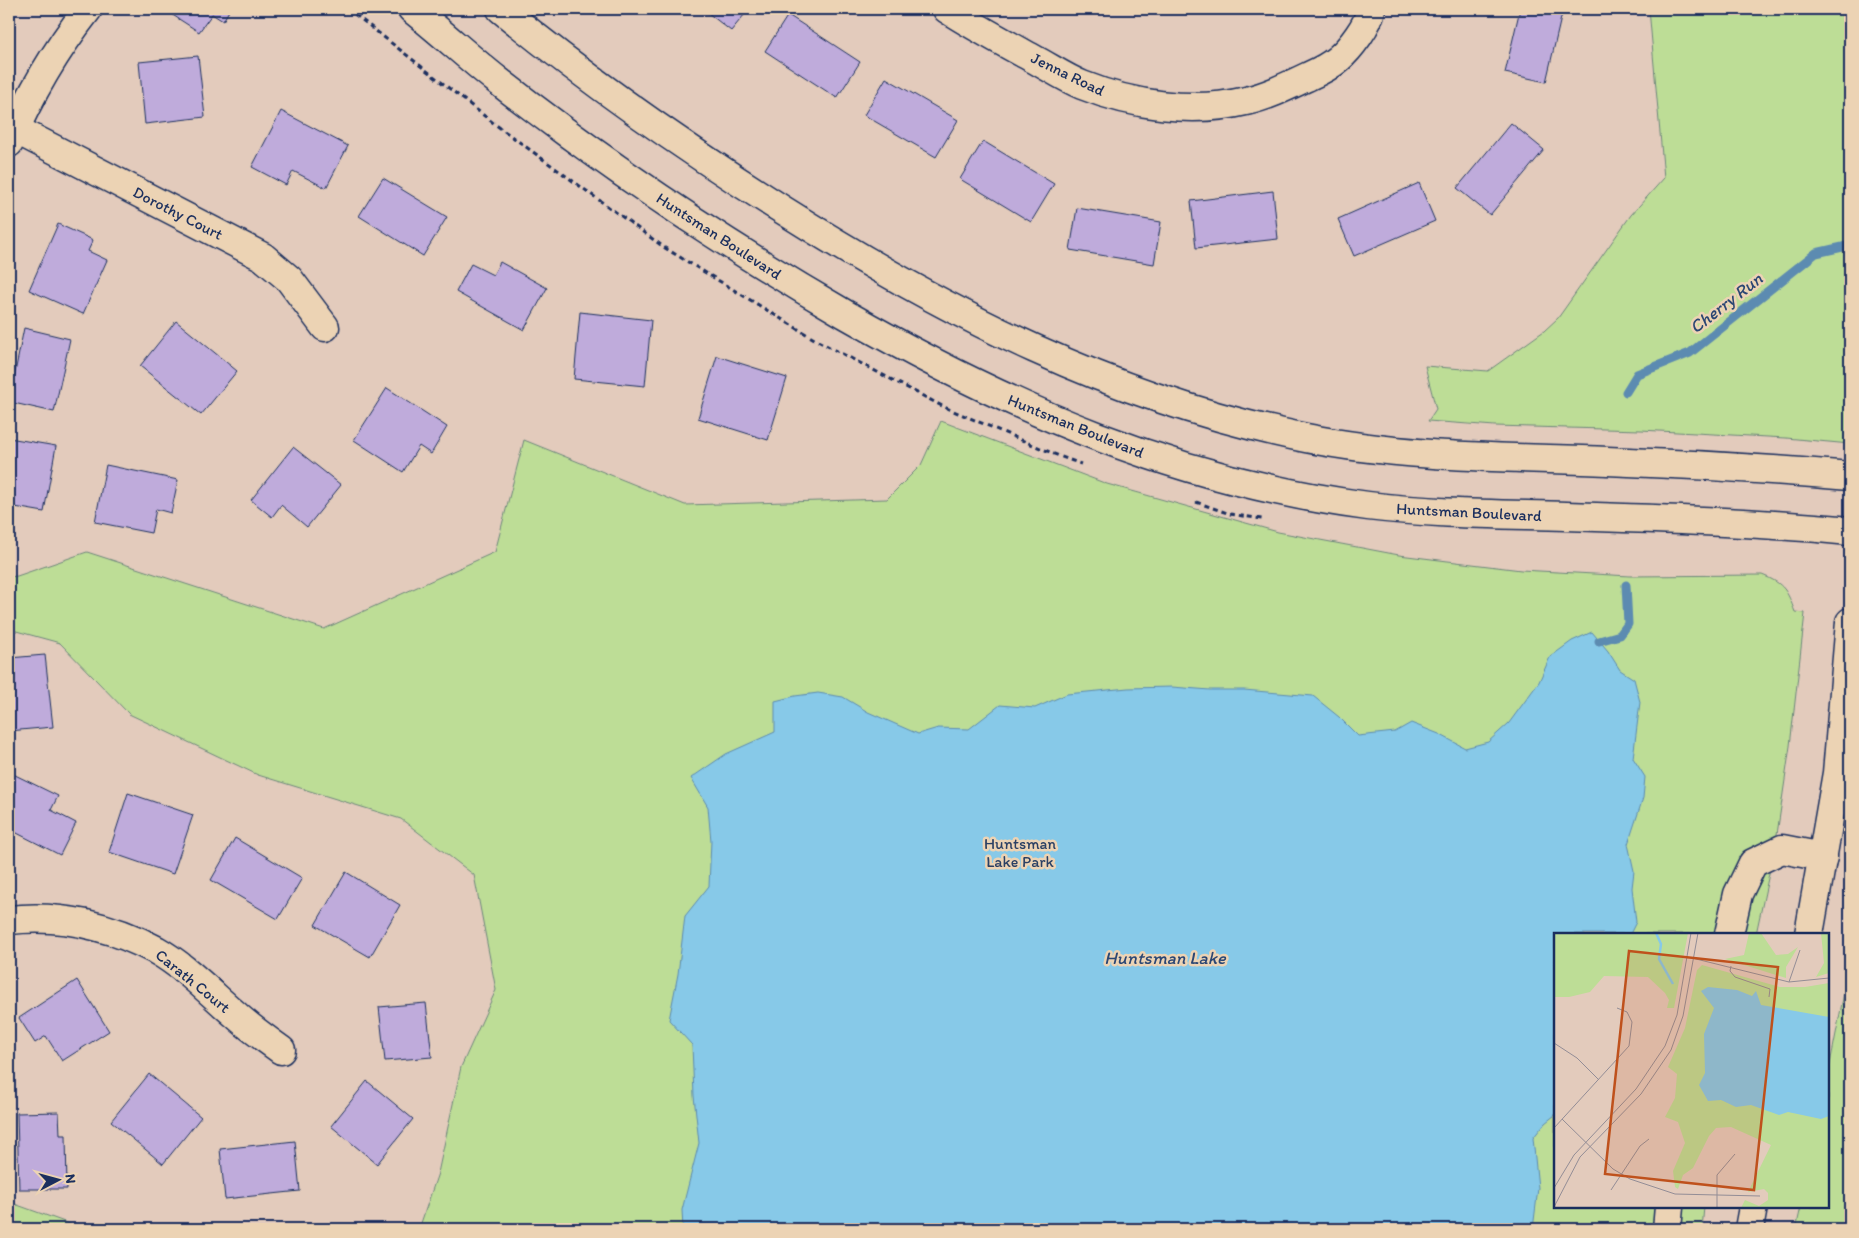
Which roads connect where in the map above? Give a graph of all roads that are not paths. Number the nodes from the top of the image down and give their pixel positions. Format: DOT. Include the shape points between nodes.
graph roads {
  1 [pos="88,9"];
  2 [pos="412,9"];
  3 [pos="501,9"];
  4 [pos="947,9"];
  5 [pos="1371,9"];
  6 [pos="11,133"];
  7 [pos="325,327"];
  8 [pos="1850,476"];
  9 [pos="1850,531"];
  10 [pos="1850,622"];
  11 [pos="1823,857"];
  12 [pos="9,920"];
  13 [pos="1729,933"];
  14 [pos="1809,933"];
  15 [pos="281,1050"];
  16 [pos="1669,1208"];
  17 [pos="1753,1208"];
  18 [pos="1666,1229"];
  19 [pos="1749,1229"];
  1 -- 6 [label="street" via="52,57"];
  2 -- 9 [label="street, Huntsman Boulevard" via="497,79 595,152 695,222 798,287 903,347 992,392 1093,436 1227,479 1298,495 1370,506 1458,513 1780,524"];
  3 -- 8 [label="street" via="628,106 827,238 930,297 1016,341 1105,380 1175,405 1241,424 1377,449"];
  4 -- 5 [label="street, Jenna Road" via="1081,84 1117,97 1154,105 1198,107 1244,101 1281,90 1314,74 1338,58 1355,40"];
  6 -- 7 [label="street, Dorothy Court" via="263,257 289,279"];
  10 -- 11 [label="street" via="1837,773"];
  11 -- 13 [label="street" via="1782,849 1753,863 1738,894"];
  11 -- 14 [label="street"];
  12 -- 15 [label="street, Carath Court" via="88,923 118,932 157,951 192,976"];
  16 -- 18 [label="street"];
  17 -- 19 [label="street"];
}
